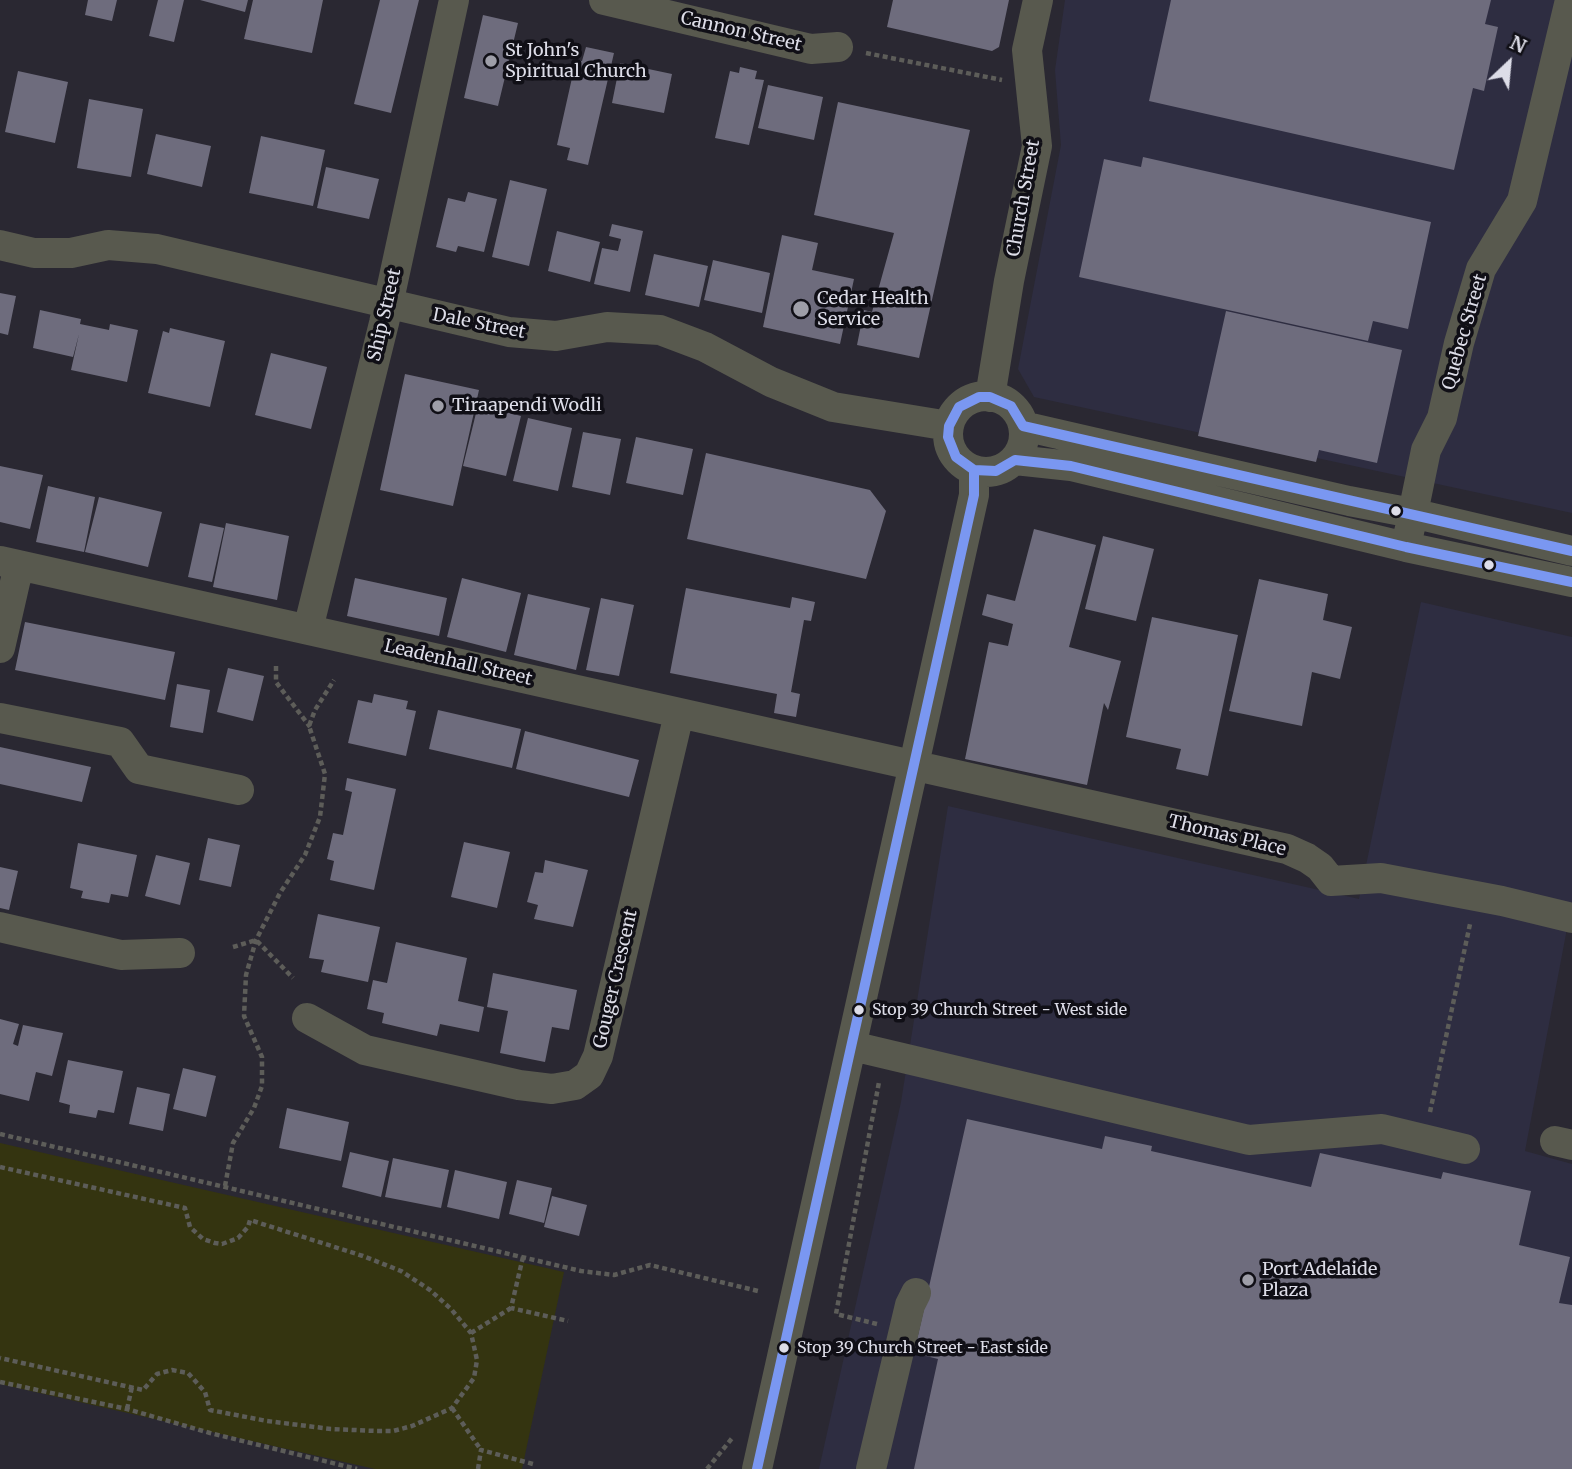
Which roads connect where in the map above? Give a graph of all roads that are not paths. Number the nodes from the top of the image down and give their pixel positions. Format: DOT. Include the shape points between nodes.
graph roads {
  1 [pos="454,0"];
  2 [pos="604,0"];
  3 [pos="1038,0"];
  4 [pos="1570,0"];
  5 [pos="838,47"];
  6 [pos="0,245"];
  7 [pos="388,305"];
  8 [pos="990,397"];
  9 [pos="949,426"];
  10 [pos="1023,426"];
  11 [pos="1014,460"];
  12 [pos="974,470"];
  13 [pos="1412,513"];
  14 [pos="1406,547"];
  15 [pos="1572,551"];
  16 [pos="10,563"];
  17 [pos="1572,582"];
  18 [pos="308,629"];
  19 [pos="0,648"];
  20 [pos="679,714"];
  21 [pos="0,718"];
  22 [pos="915,766"];
  23 [pos="239,790"];
  24 [pos="1572,918"];
  25 [pos="0,927"];
  26 [pos="180,953"];
  27 [pos="307,1018"];
  28 [pos="852,1045"];
  29 [pos="1465,1149"];
  30 [pos="916,1293"];
  31 [pos="757,1469"];
  32 [pos="871,1469"];
  1 -- 7 [label="street, Ship Street"];
  2 -- 5 [label="street, Cannon Street" via="811,49"];
  3 -- 8 [label="street, Church Street" via="1027,50 1037,146"];
  4 -- 13 [label="street, Quebec Street" via="1522,201 1481,269 1442,418 1426,450"];
  6 -- 7 [label="street, Dale Street" via="46,253 107,245 157,249"];
  7 -- 9 [label="street, Dale Street" via="509,332 556,336 607,327 660,330 833,407"];
  7 -- 18 [label="street, Ship Street"];
  8 -- 9 [label="street" via="968,401"];
  8 -- 10 [label="street" via="1011,406"];
  9 -- 12 [label="street" via="956,457"];
  10 -- 11 [label="street" via="1021,450"];
  10 -- 13 [label="street"];
  11 -- 12 [label="street" via="996,471"];
  11 -- 14 [label="street" via="1071,466"];
  12 -- 22 [label="street" via="974,495"];
  13 -- 14 [label="street, Quebec Street"];
  13 -- 15 [label="street"];
  14 -- 17 [label="street"];
  16 -- 18 [label="street, Leadenhall Street"];
  16 -- 19 [label="street"];
  18 -- 20 [label="street, Leadenhall Street"];
  20 -- 22 [label="street, Leadenhall Street"];
  20 -- 27 [label="street, Gouger Crescent" via="598,1056 589,1075 575,1085 552,1090 519,1085 365,1050"];
  21 -- 23 [label="street" via="120,742 139,769"];
  22 -- 24 [label="street, Thomas Place" via="1287,849 1320,867 1331,881 1381,878"];
  22 -- 28 [label="street"];
  25 -- 26 [label="street" via="121,955"];
  28 -- 29 [label="street" via="1249,1140 1382,1129"];
  28 -- 31 [label="street"];
  30 -- 32 [label="street" via="909,1305"];
}
